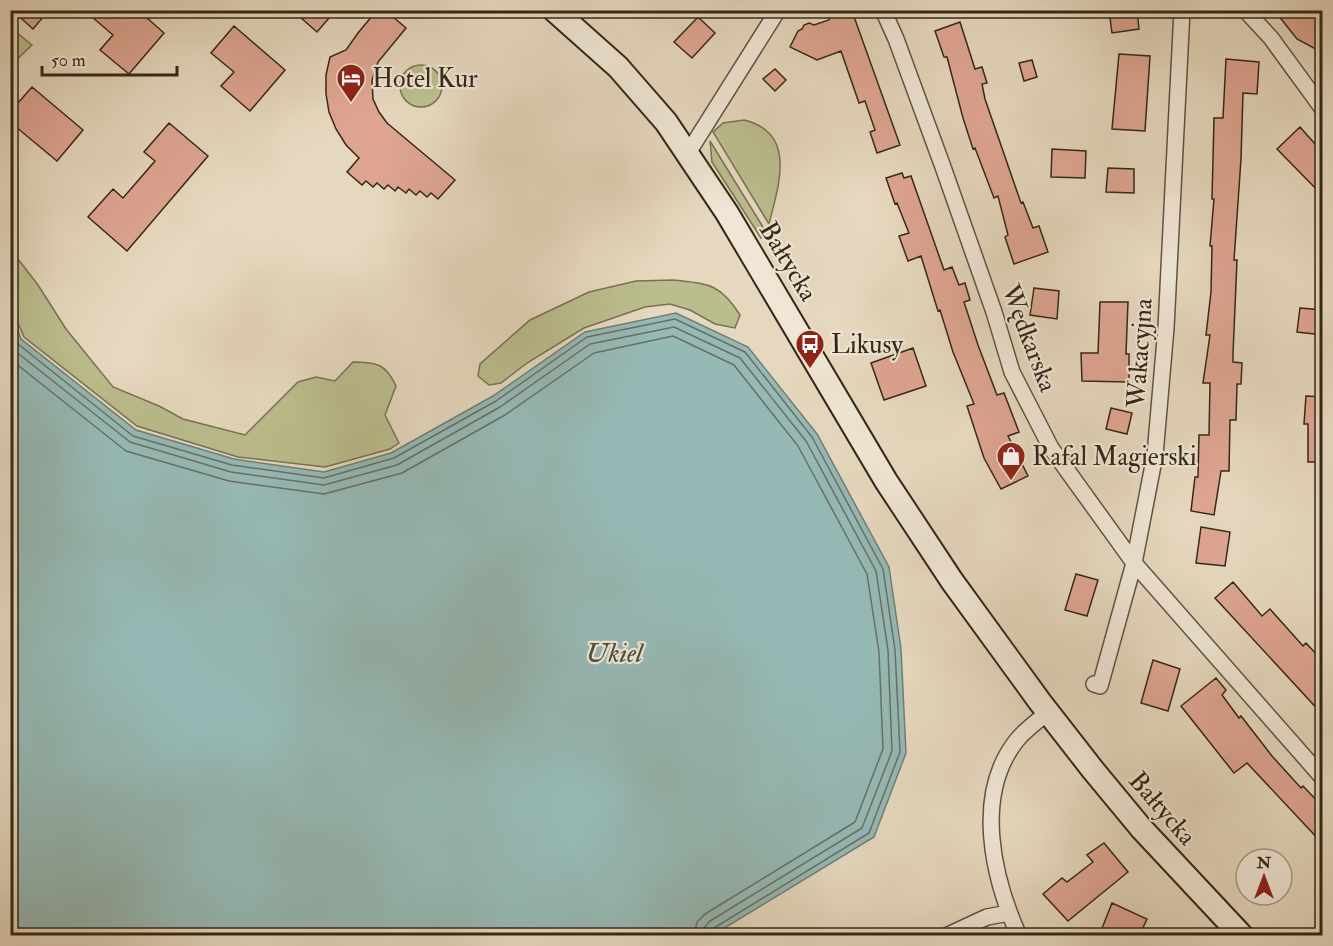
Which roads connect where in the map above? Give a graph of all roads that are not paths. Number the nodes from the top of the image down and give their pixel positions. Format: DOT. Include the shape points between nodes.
graph roads {
  1 [pos="778,10"];
  2 [pos="883,10"];
  3 [pos="1182,10"];
  4 [pos="1245,10"];
  5 [pos="561,13"];
  6 [pos="1323,108"];
  7 [pos="688,153"];
  8 [pos="1134,563"];
  9 [pos="1094,684"];
  10 [pos="1048,712"];
  11 [pos="1323,777"];
  12 [pos="1009,913"];
  13 [pos="946,936"];
  14 [pos="1019,936"];
  15 [pos="1242,936"];
  1 -- 7 [label="street"];
  2 -- 8 [label="street, Wędkarska" via="944,167 1012,372 1051,448"];
  3 -- 8 [label="street, Wakacyjna" via="1157,432"];
  4 -- 6 [label="street"];
  5 -- 7 [label="main road, Bałtycka" via="640,91"];
  7 -- 10 [label="main road, Bałtycka" via="765,274 886,481 952,581"];
  8 -- 9 [label="street, Wakacyjna" via="1100,686"];
  8 -- 11 [label="street, Wędkarska"];
  10 -- 12 [label="street" via="1017,740 1000,768 991,808 996,873"];
  10 -- 15 [label="main road, Bałtycka" via="1141,828"];
  12 -- 13 [label="street" via="987,917"];
  12 -- 14 [label="street"];
}
